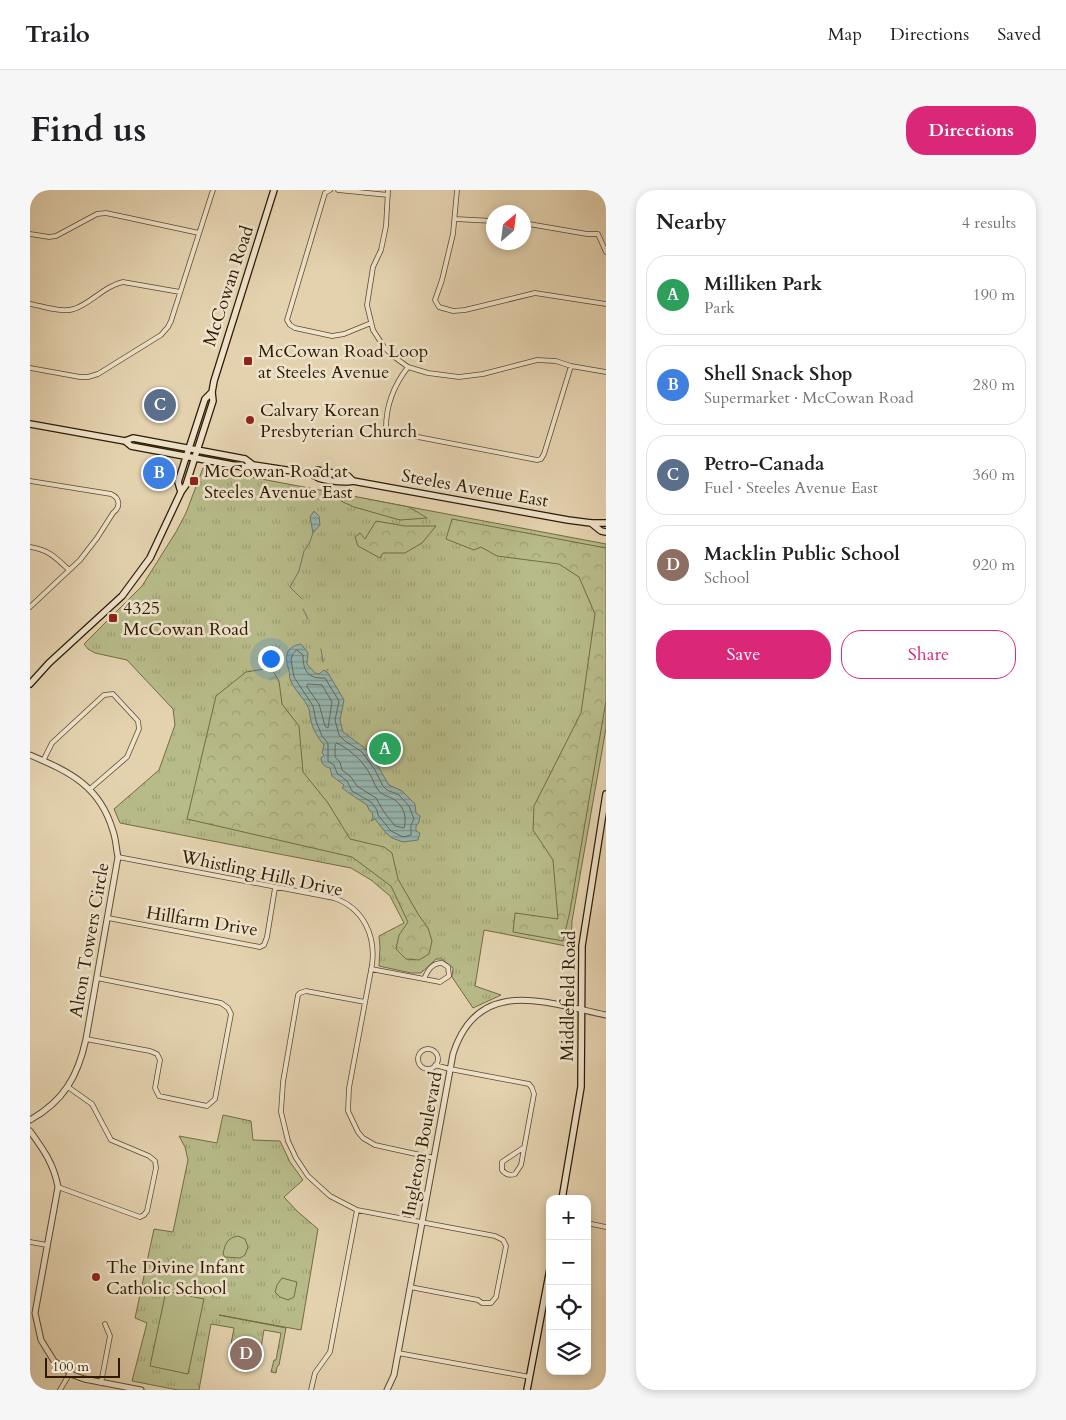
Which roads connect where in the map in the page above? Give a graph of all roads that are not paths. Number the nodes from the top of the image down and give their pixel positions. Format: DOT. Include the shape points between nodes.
graph roads {
  1 [pos="213,190"];
  2 [pos="274,190"];
  3 [pos="330,190"];
  4 [pos="338,190"];
  5 [pos="457,190"];
  6 [pos="388,192"];
  7 [pos="456,219"];
  8 [pos="486,221"];
  9 [pos="531,224"];
  10 [pos="199,232"];
  11 [pos="30,234"];
  12 [pos="606,252"];
  13 [pos="180,292"];
  14 [pos="30,304"];
  15 [pos="606,304"];
  16 [pos="371,323"];
  17 [pos="571,366"];
  18 [pos="408,367"];
  19 [pos="30,368"];
  20 [pos="606,372"];
  21 [pos="212,392"];
  22 [pos="30,424"];
  23 [pos="125,441"];
  24 [pos="188,448"];
  25 [pos="197,450"];
  26 [pos="186,456"];
  27 [pos="195,458"];
  28 [pos="252,465"];
  29 [pos="30,480"];
  30 [pos="181,492"];
  31 [pos="591,523"];
  32 [pos="606,523"];
  33 [pos="606,532"];
  34 [pos="30,547"];
  35 [pos="69,570"];
  36 [pos="30,607"];
  37 [pos="30,684"];
  38 [pos="30,756"];
  39 [pos="43,761"];
  40 [pos="90,790"];
  41 [pos="606,794"];
  42 [pos="603,830"];
  43 [pos="118,858"];
  44 [pos="275,888"];
  45 [pos="108,918"];
  46 [pos="371,969"];
  47 [pos="97,978"];
  48 [pos="424,979"];
  49 [pos="365,1002"];
  50 [pos="581,1010"];
  51 [pos="606,1015"];
  52 [pos="86,1039"];
  53 [pos="435,1065"];
  54 [pos="450,1070"];
  55 [pos="68,1087"];
  56 [pos="30,1120"];
  57 [pos="30,1131"];
  58 [pos="523,1148"];
  59 [pos="434,1158"];
  60 [pos="58,1187"];
  61 [pos="563,1195"];
  62 [pos="357,1210"];
  63 [pos="422,1222"];
  64 [pos="591,1224"];
  65 [pos="606,1227"];
  66 [pos="30,1242"];
  67 [pos="47,1245"];
  68 [pos="547,1285"];
  69 [pos="410,1287"];
  70 [pos="34,1305"];
  71 [pos="105,1324"];
  72 [pos="398,1352"];
  73 [pos="70,1373"];
  74 [pos="530,1377"];
  75 [pos="102,1382"];
  76 [pos="60,1390"];
  77 [pos="141,1390"];
  78 [pos="311,1390"];
  79 [pos="387,1390"];
  80 [pos="527,1390"];
  1 -- 10 [label="street"];
  2 -- 21 [label="main road, McCowan Road"];
  3 -- 16 [label="street" via="325,194 288,320 295,328 332,336"];
  4 -- 6 [label="street"];
  5 -- 7 [label="street"];
  6 -- 16 [label="street" via="381,250 368,290"];
  7 -- 8 [label="street"];
  7 -- 15 [label="street" via="435,300 439,307 464,310 535,293"];
  9 -- 12 [label="street" via="598,234"];
  10 -- 11 [label="street" via="97,214 56,236"];
  10 -- 13 [label="street"];
  13 -- 14 [label="street" via="123,282 74,308"];
  13 -- 19 [label="street" via="170,324 163,333 98,374 80,377"];
  16 -- 18 [label="street" via="384,347"];
  17 -- 18 [label="street" via="537,360 459,377"];
  17 -- 18 [label="street" via="544,454 538,460 392,432 386,428 395,387"];
  17 -- 20 [label="street"];
  21 -- 24 [label="main road, McCowan Road" via="205,399"];
  21 -- 25 [label="main road, McCowan Road" via="213,401"];
  22 -- 23 [label="main road, Steeles Avenue East"];
  23 -- 24 [label="main road, Steeles Avenue East" via="133,438"];
  23 -- 26 [label="main road, Steeles Avenue East" via="131,446"];
  24 -- 25 [label="main road, Steeles Avenue East"];
  24 -- 26 [label="main road, McCowan Road"];
  25 -- 27 [label="main road, McCowan Road"];
  25 -- 28 [label="main road, Steeles Avenue East" via="245,459"];
  26 -- 27 [label="main road, Steeles Avenue East"];
  26 -- 30 [label="main road, McCowan Road" via="178,482"];
  27 -- 28 [label="main road, Steeles Avenue East" via="243,467"];
  27 -- 30 [label="main road, McCowan Road"];
  28 -- 31 [label="main road, Steeles Avenue East"];
  29 -- 35 [label="street" via="111,494 117,499 117,510"];
  30 -- 37 [label="main road, McCowan Road" via="150,558 124,595"];
  31 -- 32 [label="main road, Steeles Avenue East"];
  31 -- 33 [label="main road, Steeles Avenue East"];
  34 -- 35 [label="street" via="46,550"];
  35 -- 36 [label="street"];
  38 -- 39 [label="street, Alton Towers Circle"];
  39 -- 40 [label="street, Alton Towers Circle" via="71,774"];
  39 -- 40 [label="street" via="54,741 104,694 113,694 138,721 139,727 127,756"];
  40 -- 43 [label="street, Alton Towers Circle" via="110,821"];
  41 -- 42 [label="main road, Middlefield Road"];
  42 -- 50 [label="main road, Middlefield Road" via="582,946"];
  43 -- 44 [label="street, Whistling Hills Drive"];
  43 -- 45 [label="street, Alton Towers Circle"];
  44 -- 45 [label="street, Hillfarm Drive" via="267,937 260,947"];
  44 -- 46 [label="street, Whistling Hills Drive" via="334,898 353,908 371,935"];
  45 -- 47 [label="street, Alton Towers Circle"];
  46 -- 48 [label="street"];
  46 -- 49 [label="street, Whistling Hills Drive"];
  47 -- 52 [label="street, Alton Towers Circle"];
  47 -- 52 [label="street" via="226,1006 230,1014 215,1099 207,1106 159,1096 155,1088 160,1060 156,1054"];
  48 -- 48 [label="street" via="434,964 442,963 448,967 449,976 443,981"];
  49 -- 59 [label="street, Whistling Hills Drive" via="348,1095 351,1120 363,1138 375,1145"];
  49 -- 62 [label="street" via="309,992 298,995 281,1099 286,1134 303,1169 325,1193"];
  50 -- 51 [label="street, Ingleton Boulevard"];
  50 -- 54 [label="street, Ingleton Boulevard" via="531,1000 516,999 496,1004 476,1017 462,1032"];
  50 -- 61 [label="main road, Middlefield Road" via="581,1086"];
  52 -- 55 [label="street, Alton Towers Circle" via="78,1068"];
  53 -- 53 [label="street" via="429,1068 421,1066 418,1060 421,1052 430,1050 435,1053"];
  53 -- 54 [label="street"];
  54 -- 58 [label="street" via="529,1084 534,1094"];
  54 -- 59 [label="street, Ingleton Boulevard"];
  55 -- 56 [label="street, Alton Towers Circle" via="52,1105"];
  55 -- 60 [label="street" via="92,1104 111,1140 149,1156 155,1161 156,1168 147,1211 140,1217"];
  57 -- 60 [label="street" via="50,1160"];
  58 -- 58 [label="street" via="502,1162 505,1173 512,1175 518,1172"];
  59 -- 63 [label="street, Ingleton Boulevard"];
  60 -- 67 [label="street"];
  62 -- 63 [label="street"];
  62 -- 78 [label="street" via="330,1352 315,1373"];
  63 -- 69 [label="street, Ingleton Boulevard"];
  63 -- 69 [label="street" via="500,1237 506,1248 496,1297 490,1303"];
  64 -- 65 [label="street"];
  66 -- 67 [label="street"];
  67 -- 70 [label="street"];
  68 -- 74 [label="main road"];
  69 -- 72 [label="street, Ingleton Boulevard"];
  70 -- 73 [label="street" via="43,1345 54,1361"];
  71 -- 75 [label="street" via="110,1336"];
  72 -- 74 [label="street"];
  72 -- 79 [label="street, Ingleton Boulevard" via="394,1375"];
  73 -- 75 [label="street"];
  73 -- 76 [label="street"];
  74 -- 80 [label="main road"];
  75 -- 77 [label="street"];
}
